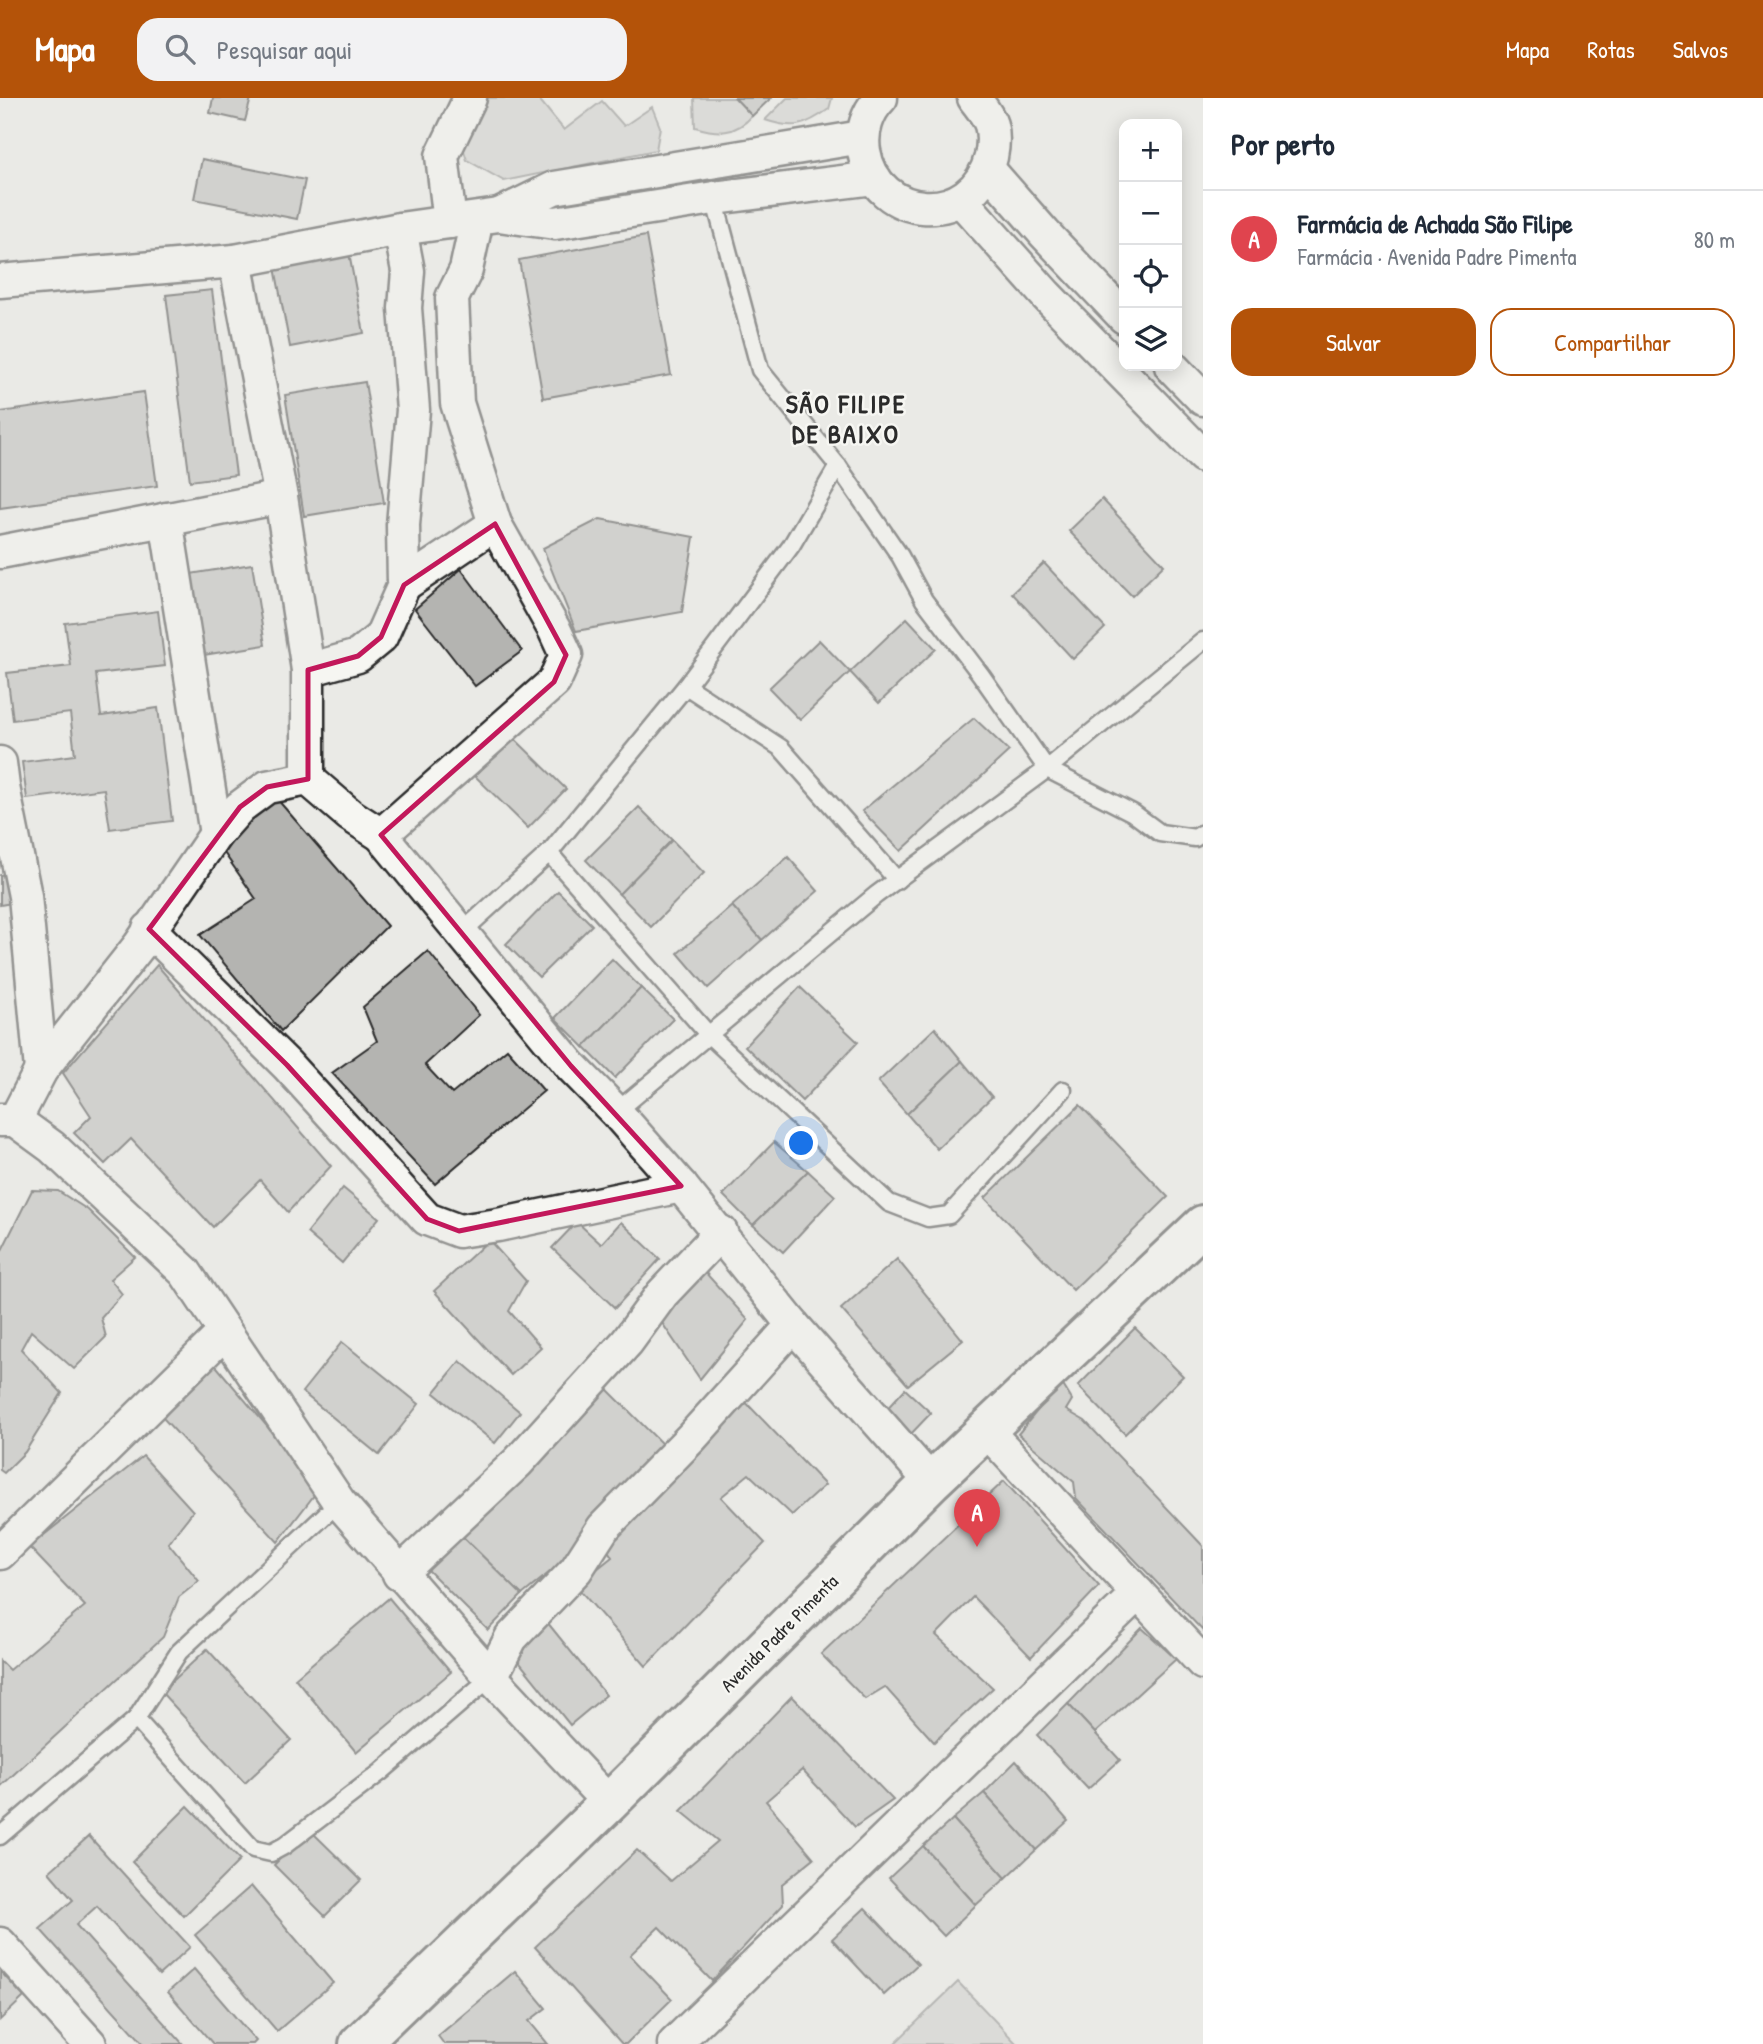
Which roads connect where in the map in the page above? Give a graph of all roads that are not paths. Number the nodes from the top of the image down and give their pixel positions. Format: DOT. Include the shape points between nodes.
graph roads {
  1 [pos="470,98"];
  2 [pos="881,98"];
  3 [pos="985,102"];
  4 [pos="862,136"];
  5 [pos="988,169"];
  6 [pos="874,178"];
  7 [pos="714,198"];
  8 [pos="961,200"];
  9 [pos="475,219"];
  10 [pos="400,229"];
  11 [pos="235,261"];
  12 [pos="0,281"];
  13 [pos="1119,312"];
  14 [pos="1176,371"];
  15 [pos="1203,399"];
  16 [pos="1203,456"];
  17 [pos="838,466"];
  18 [pos="281,497"];
  19 [pos="166,519"];
  20 [pos="495,524"];
  21 [pos="0,552"];
  22 [pos="404,585"];
  23 [pos="1203,641"];
  24 [pos="309,670"];
  25 [pos="686,686"];
  26 [pos="0,763"];
  27 [pos="1047,769"];
  28 [pos="308,779"];
  29 [pos="1203,833"];
  30 [pos="216,834"];
  31 [pos="381,835"];
  32 [pos="548,853"];
  33 [pos="897,880"];
  34 [pos="149,929"];
  35 [pos="461,933"];
  36 [pos="708,1034"];
  37 [pos="41,1070"];
  38 [pos="1063,1090"];
  39 [pos="616,1112"];
  40 [pos="7,1120"];
  41 [pos="681,1186"];
  42 [pos="1203,1225"];
  43 [pos="720,1232"];
  44 [pos="793,1325"];
  45 [pos="225,1332"];
  46 [pos="987,1431"];
  47 [pos="931,1482"];
  48 [pos="339,1502"];
  49 [pos="0,1553"];
  50 [pos="399,1574"];
  51 [pos="1138,1593"];
  52 [pos="1203,1662"];
  53 [pos="491,1677"];
  54 [pos="136,1719"];
  55 [pos="609,1803"];
  56 [pos="0,1836"];
  57 [pos="0,1944"];
  58 [pos="90,2044"];
  59 [pos="359,2044"];
  60 [pos="674,2044"];
  1 -- 9 [label="street" via="442,156"];
  2 -- 4 [label="street"];
  3 -- 5 [label="street" via="993,148"];
  4 -- 6 [label="street"];
  4 -- 9 [label="street" via="554,188"];
  5 -- 8 [label="street" via="977,187"];
  5 -- 13 [label="street"];
  6 -- 7 [label="street"];
  6 -- 8 [label="street" via="887,194 904,204 943,207"];
  7 -- 9 [label="street" via="555,223"];
  7 -- 17 [label="lane" via="760,370"];
  8 -- 16 [label="street" via="1045,295"];
  9 -- 10 [label="street"];
  9 -- 20 [label="street" via="467,270 452,298 457,403"];
  10 -- 11 [label="street"];
  10 -- 22 [label="street" via="408,271 405,308 413,410 403,525"];
  11 -- 12 [label="street"];
  11 -- 18 [label="street"];
  14 -- 15 [label="street"];
  17 -- 25 [label="lane" via="791,546"];
  17 -- 27 [label="lane" via="900,556 924,600"];
  18 -- 19 [label="street"];
  18 -- 24 [label="street"];
  19 -- 21 [label="street"];
  19 -- 30 [label="street"];
  20 -- 22 [label="street"];
  20 -- 31 [label="street" via="566,656 554,682"];
  22 -- 24 [label="street" via="381,637 358,656"];
  23 -- 27 [label="lane"];
  24 -- 28 [label="street"];
  25 -- 32 [label="lane"];
  25 -- 33 [label="lane" via="781,748"];
  26 -- 37 [label="street" via="25,896"];
  27 -- 29 [label="lane" via="1133,813 1160,833 1195,838"];
  27 -- 33 [label="lane"];
  28 -- 30 [label="street" via="267,788 240,807"];
  28 -- 31 [label="street" via="350,816"];
  30 -- 34 [label="street"];
  31 -- 35 [label="street"];
  32 -- 35 [label="lane"];
  32 -- 36 [label="lane"];
  33 -- 36 [label="lane"];
  34 -- 37 [label="street"];
  34 -- 41 [label="street" via="287,1066 427,1219 460,1231"];
  35 -- 39 [label="street" via="571,1066"];
  36 -- 38 [label="lane" via="889,1203 928,1218 949,1215"];
  36 -- 39 [label="lane"];
  37 -- 40 [label="street"];
  39 -- 41 [label="street"];
  40 -- 45 [label="street" via="52,1147 184,1272"];
  41 -- 43 [label="street"];
  42 -- 46 [label="main road, Avenida Padre Pimenta"];
  43 -- 44 [label="street"];
  43 -- 50 [label="street" via="518,1462"];
  44 -- 47 [label="street"];
  44 -- 53 [label="street" via="603,1528 576,1570 511,1638"];
  45 -- 48 [label="street"];
  45 -- 49 [label="street"];
  46 -- 47 [label="main road, Avenida Padre Pimenta"];
  46 -- 51 [label="street"];
  47 -- 55 [label="main road, Avenida Padre Pimenta"];
  48 -- 50 [label="street"];
  48 -- 54 [label="lane" via="179,1652"];
  50 -- 53 [label="street"];
  51 -- 52 [label="street"];
  51 -- 60 [label="street"];
  53 -- 54 [label="lane" via="381,1772 271,1853 253,1849"];
  53 -- 55 [label="street"];
  54 -- 56 [label="lane"];
  55 -- 59 [label="main road, Avenida Padre Pimenta"];
  57 -- 58 [label="street"];
}
